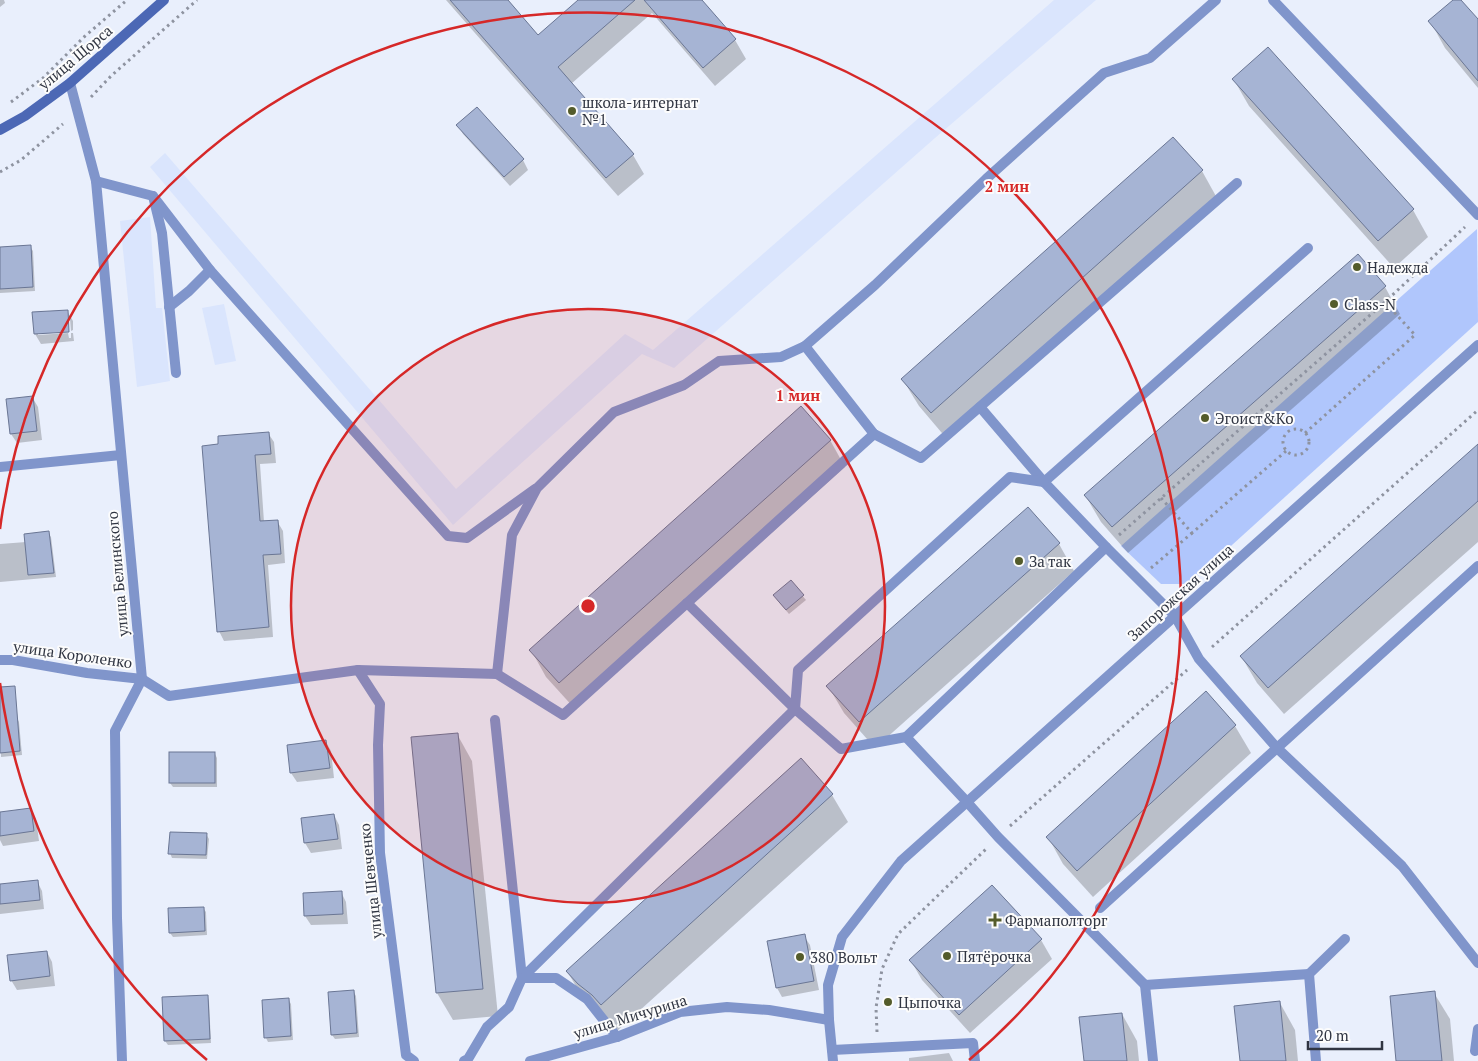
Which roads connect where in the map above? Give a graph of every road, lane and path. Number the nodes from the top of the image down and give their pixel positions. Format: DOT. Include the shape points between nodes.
graph roads {
  1 [pos="127,0"];
  2 [pos="164,0"];
  3 [pos="197,0"];
  4 [pos="1216,0"];
  5 [pos="1273,0"];
  6 [pos="70,83"];
  7 [pos="7,104"];
  8 [pos="78,111"];
  9 [pos="0,130"];
  10 [pos="0,172"];
  11 [pos="96,181"];
  12 [pos="1237,183"];
  13 [pos="153,196"];
  14 [pos="1474,218"];
  15 [pos="1308,248"];
  16 [pos="210,270"];
  17 [pos="1385,302"];
  18 [pos="169,307"];
  19 [pos="1478,345"];
  20 [pos="805,346"];
  21 [pos="176,373"];
  22 [pos="980,407"];
  23 [pos="1478,410"];
  24 [pos="1305,433"];
  25 [pos="874,434"];
  26 [pos="1286,451"];
  27 [pos="121,455"];
  28 [pos="0,467"];
  29 [pos="1044,482"];
  30 [pos="537,488"];
  31 [pos="1161,498"];
  32 [pos="1192,533"];
  33 [pos="1106,548"];
  34 [pos="1478,566"];
  35 [pos="1138,579"];
  36 [pos="686,603"];
  37 [pos="1175,616"];
  38 [pos="1198,659"];
  39 [pos="0,660"];
  40 [pos="358,670"];
  41 [pos="497,674"];
  42 [pos="142,678"];
  43 [pos="796,709"];
  44 [pos="495,720"];
  45 [pos="906,737"];
  46 [pos="1277,748"];
  47 [pos="967,802"];
  48 [pos="998,837"];
  49 [pos="1100,908"];
  50 [pos="1345,939"];
  51 [pos="1478,963"];
  52 [pos="1310,974"];
  53 [pos="522,978"];
  54 [pos="1145,985"];
  55 [pos="829,1020"];
  56 [pos="1478,1029"];
  57 [pos="617,1037"];
  58 [pos="878,1047"];
  59 [pos="832,1050"];
  60 [pos="1476,1054"];
  61 [pos="122,1061"];
  62 [pos="414,1061"];
  63 [pos="464,1061"];
  64 [pos="530,1061"];
  65 [pos="833,1061"];
  66 [pos="975,1061"];
  67 [pos="1153,1061"];
  68 [pos="1316,1061"];
  1 -- 7 [label="path" via="42,78"];
  2 -- 6 [label="main road, улица Щорса"];
  3 -- 8 [label="path" via="111,76"];
  4 -- 20 [label="street" via="1150,58 1104,72"];
  5 -- 14 [label="street"];
  6 -- 8 [label="street, улица Белинского"];
  6 -- 9 [label="main road, улица Щорса"];
  8 -- 10 [label="path" via="21,160"];
  8 -- 11 [label="street, улица Белинского"];
  11 -- 13 [label="street"];
  11 -- 27 [label="street, улица Белинского"];
  12 -- 22 [label="street"];
  13 -- 16 [label="street"];
  13 -- 18 [label="street" via="162,233"];
  14 -- 17 [label="path"];
  15 -- 29 [label="street"];
  16 -- 18 [label="street"];
  16 -- 30 [label="street" via="448,536 467,538"];
  17 -- 24 [label="path" via="1415,335"];
  17 -- 31 [label="path"];
  18 -- 21 [label="street"];
  19 -- 37 [label="street, Запорожская улица"];
  20 -- 25 [label="street"];
  20 -- 30 [label="street" via="781,357 719,361 684,385 614,412"];
  22 -- 25 [label="street" via="921,458"];
  22 -- 29 [label="street"];
  23 -- 38 [label="path"];
  24 -- 26 [label="path" via="1295,429 1289,431 1282,440"];
  24 -- 26 [label="path" via="1309,443 1305,452 1295,456"];
  25 -- 36 [label="street"];
  26 -- 32 [label="path"];
  27 -- 28 [label="street"];
  27 -- 42 [label="street, улица Белинского"];
  29 -- 33 [label="street"];
  29 -- 43 [label="street" via="1010,477 798,670"];
  30 -- 41 [label="street" via="512,536"];
  31 -- 32 [label="path"];
  31 -- 33 [label="path"];
  32 -- 35 [label="path"];
  33 -- 35 [label="street"];
  33 -- 45 [label="street"];
  34 -- 46 [label="street"];
  35 -- 37 [label="street"];
  36 -- 41 [label="street" via="563,715"];
  36 -- 43 [label="street"];
  37 -- 38 [label="street"];
  37 -- 47 [label="street, Запорожская улица"];
  38 -- 46 [label="street"];
  38 -- 48 [label="path"];
  39 -- 42 [label="street, улица Короленко"];
  40 -- 41 [label="street"];
  40 -- 42 [label="street" via="169,696"];
  40 -- 62 [label="street, улица Шевченко" via="380,704 380,853 406,1054"];
  42 -- 61 [label="street" via="115,731"];
  43 -- 45 [label="street" via="841,749"];
  43 -- 53 [label="street"];
  44 -- 53 [label="street"];
  45 -- 47 [label="street"];
  46 -- 49 [label="street"];
  46 -- 51 [label="street" via="1402,866"];
  47 -- 48 [label="street"];
  47 -- 55 [label="street, Запорожская улица" via="901,861 842,937 828,985"];
  48 -- 54 [label="street"];
  48 -- 58 [label="path" via="898,934 882,969 876,1008"];
  50 -- 52 [label="street"];
  52 -- 54 [label="street"];
  52 -- 68 [label="street"];
  53 -- 57 [label="street" via="556,978 587,999"];
  53 -- 63 [label="street" via="509,1007 487,1027"];
  54 -- 67 [label="street"];
  55 -- 57 [label="street, улица Мичурина" via="727,1007 680,1012"];
  55 -- 59 [label="street, Запорожская улица"];
  56 -- 60 [label="street"];
  57 -- 64 [label="street, улица Мичурина"];
  58 -- 59 [label="street"];
  58 -- 66 [label="street" via="973,1043"];
  59 -- 65 [label="street, Запорожская улица"];
}
